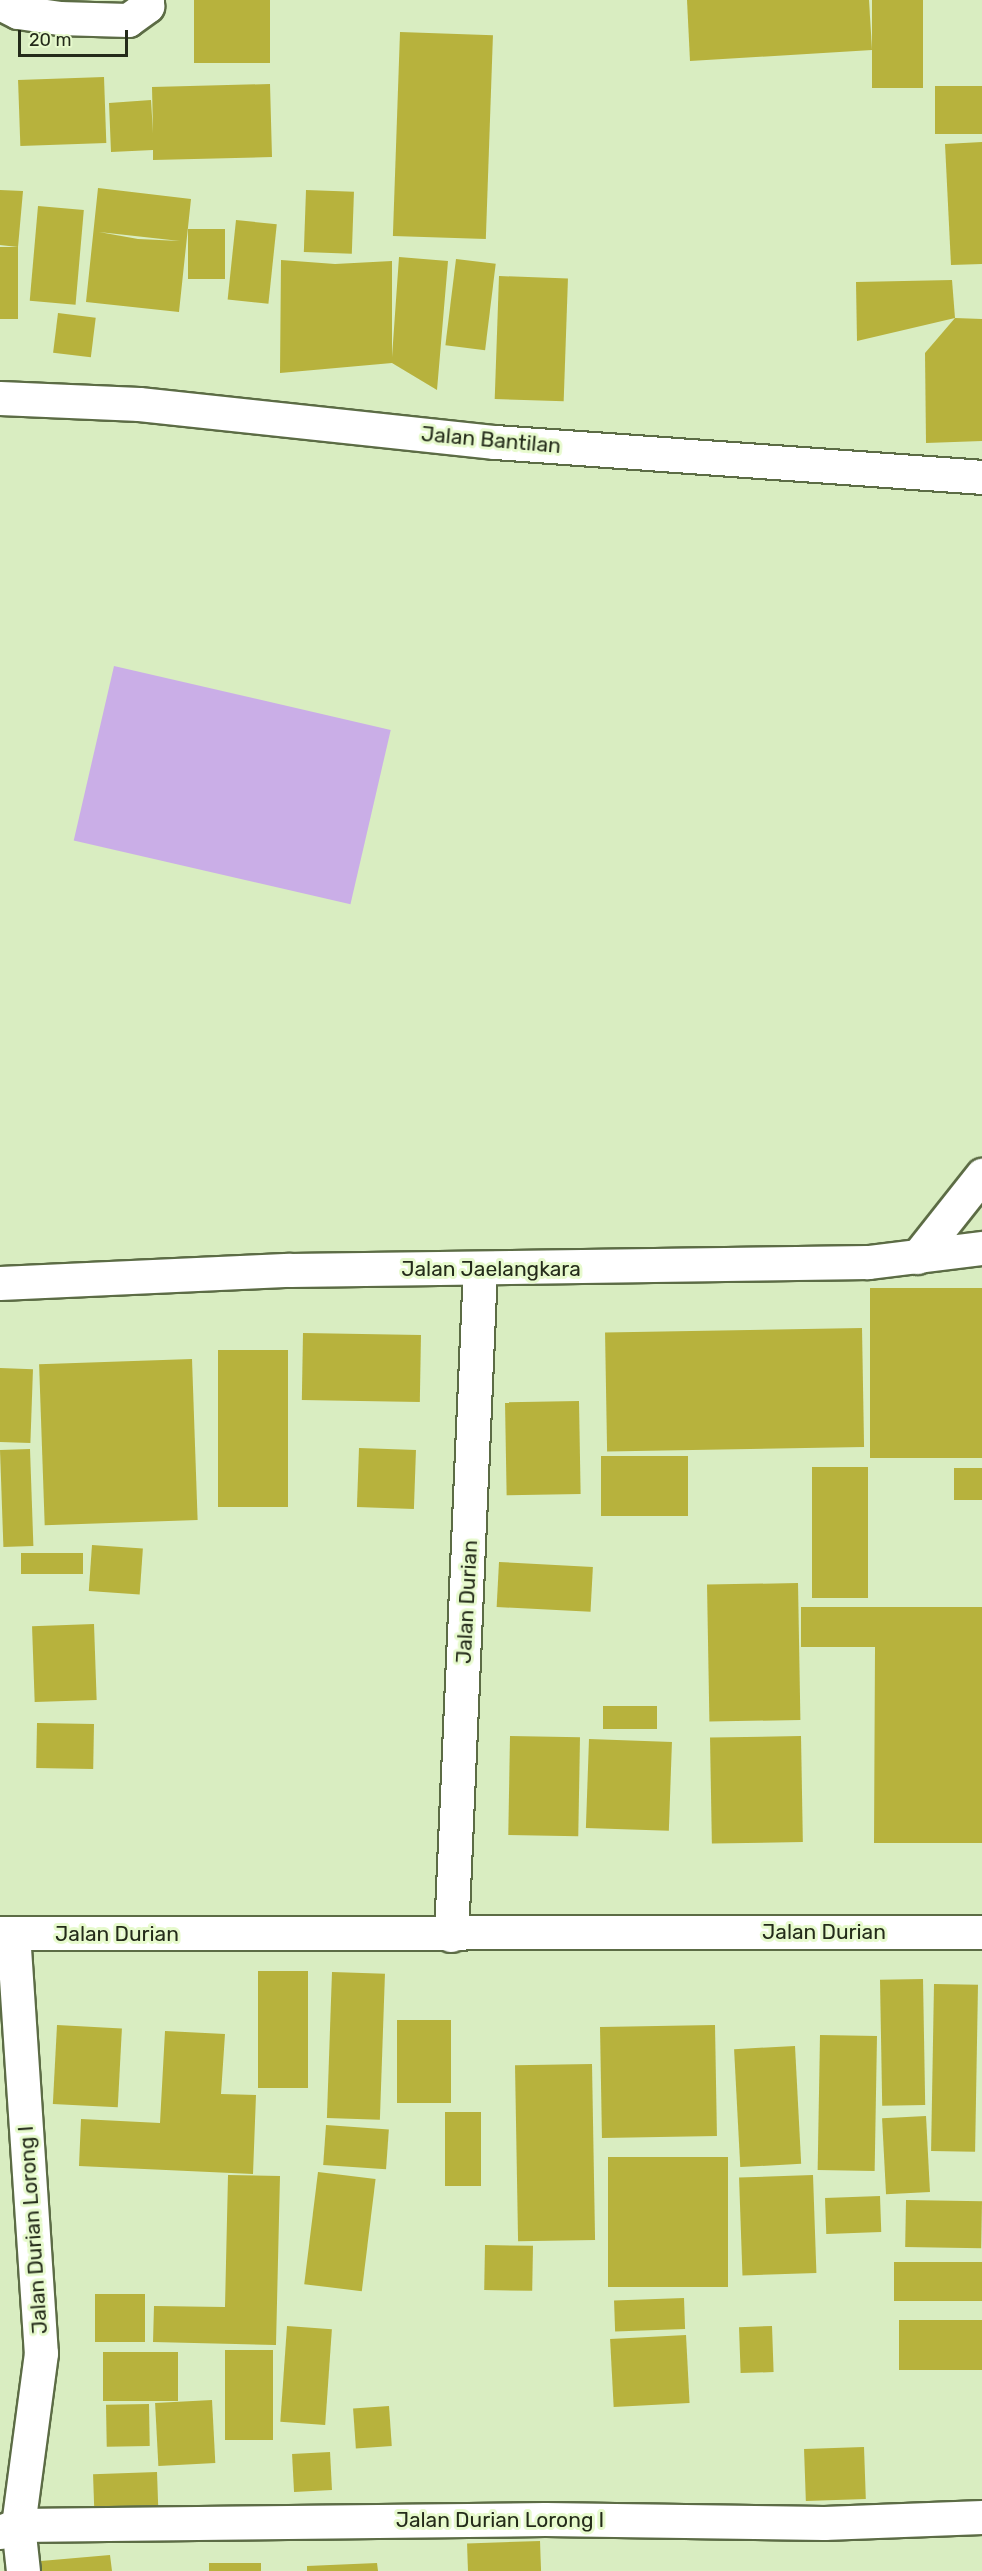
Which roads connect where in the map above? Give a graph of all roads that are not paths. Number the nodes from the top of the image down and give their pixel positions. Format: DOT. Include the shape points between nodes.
graph roads {
  1 [pos="147,0"];
  2 [pos="0,3"];
  3 [pos="0,398"];
  4 [pos="982,477"];
  5 [pos="982,1175"];
  6 [pos="982,1248"];
  7 [pos="916,1257"];
  8 [pos="480,1269"];
  9 [pos="0,1283"];
  10 [pos="982,1932"];
  11 [pos="6,1933"];
  12 [pos="451,1935"];
  13 [pos="982,2517"];
  14 [pos="9,2529"];
  15 [pos="23,2571"];
  1 -- 2 [label="street" via="147,6 128,20 59,18 18,12"];
  3 -- 4 [label="street, Jalan Bantilan" via="139,404 495,442"];
  5 -- 7 [label="street"];
  6 -- 7 [label="street, Jalan Jaelangkara"];
  7 -- 8 [label="street, Jalan Jaelangkara" via="868,1262"];
  8 -- 9 [label="street, Jalan Jaelangkara" via="290,1270"];
  8 -- 12 [label="street, Jalan Durian"];
  10 -- 12 [label="street, Jalan Durian"];
  11 -- 12 [label="street, Jalan Durian"];
  11 -- 14 [label="street, Jalan Durian Lorong I" via="42,2353"];
  13 -- 14 [label="street, Jalan Durian Lorong I" via="824,2523 545,2519"];
  14 -- 15 [label="street, Jalan Durian Lorong I"];
}
